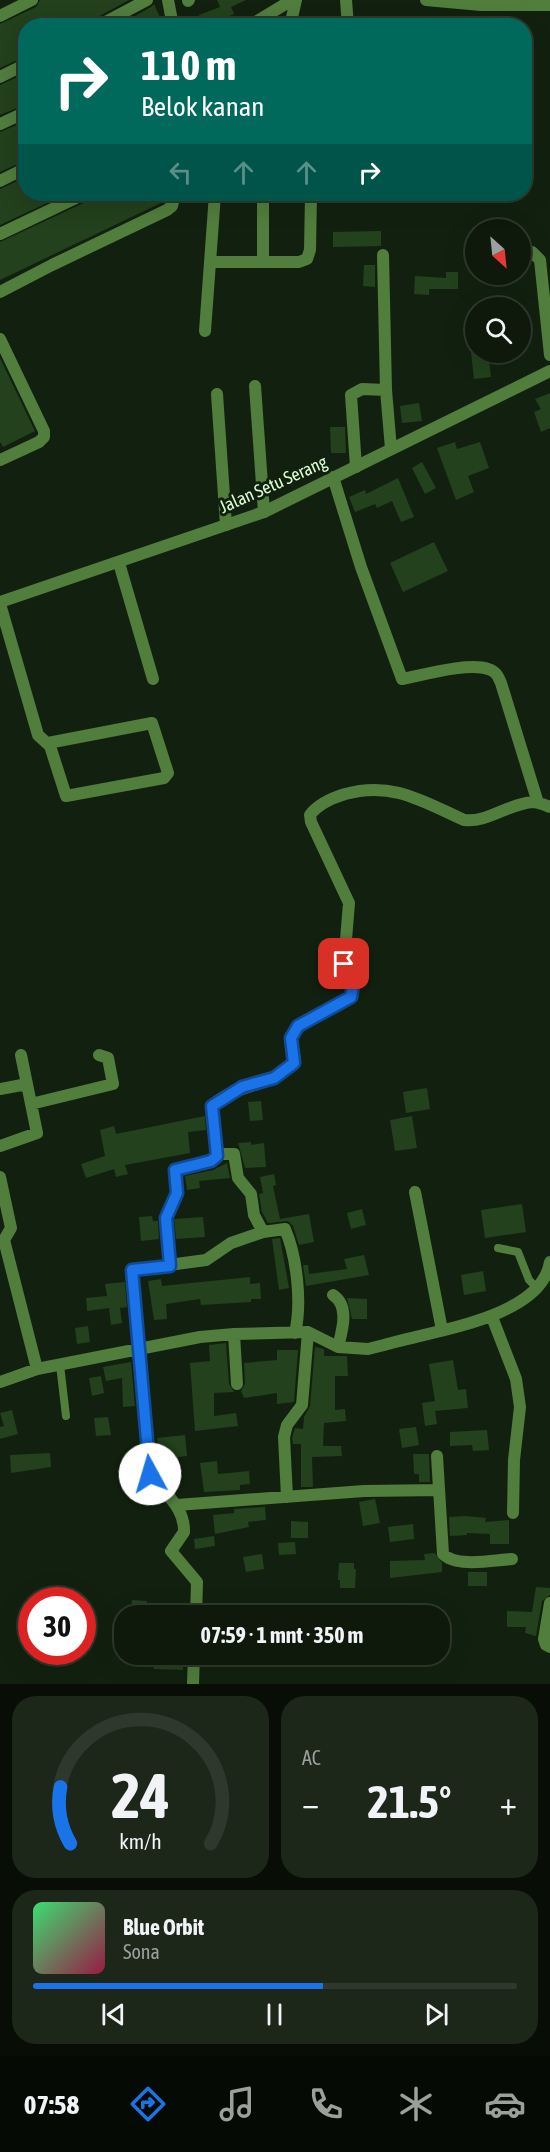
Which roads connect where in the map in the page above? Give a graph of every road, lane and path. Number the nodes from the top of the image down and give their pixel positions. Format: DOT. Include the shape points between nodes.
graph roads {
  1 [pos="33,0"];
  2 [pos="147,0"];
  3 [pos="168,0"];
  4 [pos="294,0"];
  5 [pos="346,0"];
  6 [pos="426,0"];
  7 [pos="550,5"];
  8 [pos="0,16"];
  9 [pos="113,18"];
  10 [pos="171,18"];
  11 [pos="263,18"];
  12 [pos="291,18"];
  13 [pos="347,18"];
  14 [pos="18,68"];
  15 [pos="0,77"];
  16 [pos="18,116"];
  17 [pos="0,124"];
  18 [pos="18,172"];
  19 [pos="0,181"];
  20 [pos="69,201"];
  21 [pos="173,201"];
  22 [pos="214,201"];
  23 [pos="263,201"];
  24 [pos="311,201"];
  25 [pos="0,234"];
  26 [pos="531,252"];
  27 [pos="383,255"];
  28 [pos="263,260"];
  29 [pos="210,262"];
  30 [pos="0,292"];
  31 [pos="205,332"];
  32 [pos="0,339"];
  33 [pos="550,355"];
  34 [pos="550,370"];
  35 [pos="255,386"];
  36 [pos="386,390"];
  37 [pos="217,394"];
  38 [pos="391,449"];
  39 [pos="0,460"];
  40 [pos="356,466"];
  41 [pos="333,477"];
  42 [pos="264,512"];
  43 [pos="226,525"];
  44 [pos="119,563"];
  45 [pos="0,603"];
  46 [pos="153,679"];
  47 [pos="48,743"];
  48 [pos="544,805"];
  49 [pos="21,1055"];
  50 [pos="99,1055"];
  51 [pos="27,1084"];
  52 [pos="0,1089"];
  53 [pos="31,1104"];
  54 [pos="0,1146"];
  55 [pos="217,1154"];
  56 [pos="0,1177"];
  57 [pos="415,1192"];
  58 [pos="263,1232"];
  59 [pos="498,1248"];
  60 [pos="550,1262"];
  61 [pos="170,1266"];
  62 [pos="538,1289"];
  63 [pos="333,1295"];
  64 [pos="492,1317"];
  65 [pos="442,1330"];
  66 [pos="308,1332"];
  67 [pos="295,1333"];
  68 [pos="234,1334"];
  69 [pos="338,1347"];
  70 [pos="139,1349"];
  71 [pos="60,1365"];
  72 [pos="37,1369"];
  73 [pos="0,1382"];
  74 [pos="237,1384"];
  75 [pos="66,1416"];
  76 [pos="437,1456"];
  77 [pos="439,1490"];
  78 [pos="286,1497"];
  79 [pos="177,1504"];
  80 [pos="513,1513"];
  81 [pos="512,1559"];
  82 [pos="550,1603"];
  83 [pos="197,1605"];
  84 [pos="550,1647"];
  85 [pos="194,1665"];
  86 [pos="193,1684"];
  1 -- 8 [label="street"];
  2 -- 9 [label="street"];
  3 -- 10 [label="street"];
  4 -- 11 [label="street"];
  4 -- 12 [label="street"];
  5 -- 13 [label="street"];
  6 -- 7 [label="street"];
  14 -- 15 [label="street"];
  16 -- 17 [label="street"];
  18 -- 19 [label="street"];
  20 -- 25 [label="street"];
  21 -- 30 [label="street" via="167,210"];
  22 -- 29 [label="street"];
  23 -- 28 [label="street"];
  24 -- 28 [label="street" via="309,255 299,262"];
  26 -- 33 [label="street" via="540,260"];
  27 -- 36 [label="street"];
  28 -- 29 [label="street"];
  29 -- 31 [label="street"];
  32 -- 39 [label="street" via="44,431 39,442"];
  34 -- 38 [label="street, Jalan Setu Serang"];
  35 -- 42 [label="street"];
  36 -- 38 [label="street"];
  36 -- 40 [label="street" via="362,389 351,395"];
  37 -- 43 [label="street"];
  38 -- 40 [label="street, Jalan Setu Serang"];
  40 -- 41 [label="street, Jalan Setu Serang"];
  41 -- 42 [label="street, Jalan Setu Serang"];
  41 -- 48 [label="street" via="402,679 471,668 494,671"];
  42 -- 43 [label="street, Jalan Setu Serang"];
  43 -- 44 [label="street, Jalan Setu Serang"];
  44 -- 45 [label="street, Jalan Setu Serang"];
  44 -- 46 [label="street"];
  45 -- 47 [label="street" via="38,735"];
  47 -- 47 [label="street" via="152,723 168,773 164,778 66,796"];
  48 -- 55 [label="street" via="531,802 476,821 464,820 378,788 339,796 314,810 311,822 349,903 344,964 353,992 345,1001 298,1026 291,1038 295,1059 283,1072 242,1087 213,1104"];
  49 -- 51 [label="street"];
  50 -- 53 [label="street" via="108,1058 113,1084"];
  51 -- 52 [label="street"];
  51 -- 53 [label="street"];
  53 -- 54 [label="street" via="37,1133"];
  55 -- 58 [label="street" via="234,1154 238,1178 251,1194 254,1215"];
  55 -- 61 [label="street" via="211,1161 175,1170 177,1193 166,1218"];
  56 -- 72 [label="street" via="11,1228 4,1240"];
  57 -- 65 [label="street"];
  58 -- 61 [label="street" via="226,1246 206,1260"];
  58 -- 67 [label="street" via="287,1231 298,1285"];
  59 -- 62 [label="lane" via="518,1252 529,1280"];
  60 -- 62 [label="street"];
  61 -- 70 [label="street" via="132,1270"];
  62 -- 64 [label="street"];
  63 -- 69 [label="street" via="342,1304 343,1312"];
  64 -- 65 [label="street"];
  64 -- 80 [label="street" via="516,1379 520,1407"];
  65 -- 69 [label="street" via="368,1349"];
  66 -- 67 [label="street"];
  66 -- 69 [label="street"];
  66 -- 78 [label="street" via="302,1405 287,1425 284,1437"];
  67 -- 68 [label="street"];
  68 -- 70 [label="street"];
  68 -- 74 [label="street"];
  70 -- 71 [label="street"];
  70 -- 79 [label="street" via="150,1474"];
  71 -- 72 [label="street"];
  71 -- 75 [label="lane"];
  72 -- 73 [label="street"];
  76 -- 77 [label="street"];
  77 -- 78 [label="street"];
  77 -- 81 [label="street" via="443,1554 448,1559"];
  78 -- 79 [label="street"];
  79 -- 83 [label="street" via="184,1532 171,1551 198,1582"];
  82 -- 84 [label="street" via="544,1639"];
  85 -- 86 [label="street"];
}
